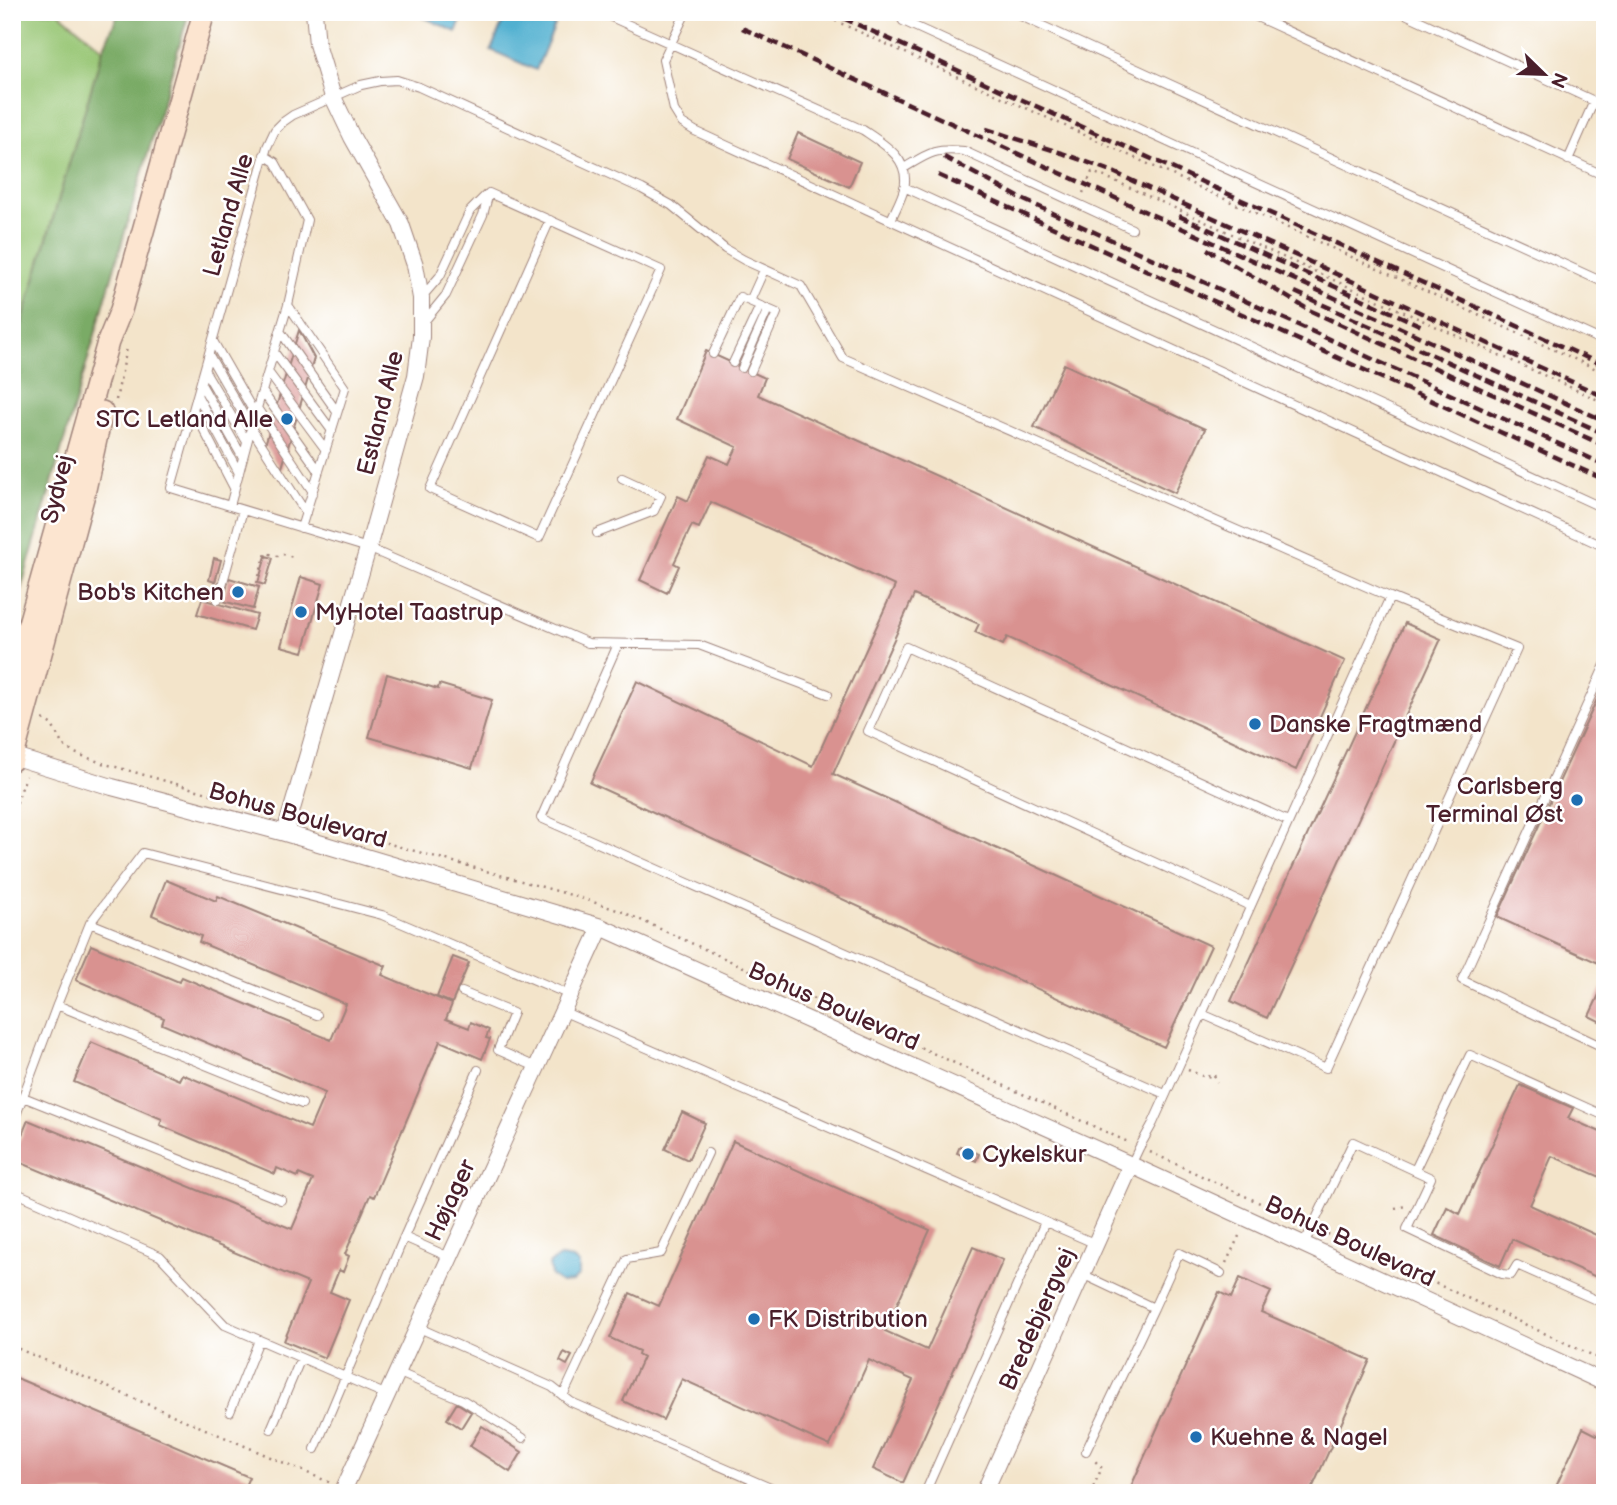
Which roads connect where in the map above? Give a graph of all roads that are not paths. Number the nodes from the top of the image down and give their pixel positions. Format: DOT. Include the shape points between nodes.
graph roads {
  1 [pos="204,12"];
  2 [pos="314,12"];
  3 [pos="600,12"];
  4 [pos="686,12"];
  5 [pos="898,12"];
  6 [pos="1012,12"];
  7 [pos="1245,12"];
  8 [pos="1401,12"];
  9 [pos="671,44"];
  10 [pos="333,97"];
  11 [pos="264,155"];
  12 [pos="1568,160"];
  13 [pos="904,168"];
  14 [pos="1605,176"];
  15 [pos="904,187"];
  16 [pos="489,193"];
  17 [pos="550,220"];
  18 [pos="891,220"];
  19 [pos="1132,229"];
  20 [pos="764,270"];
  21 [pos="1605,284"];
  22 [pos="421,298"];
  23 [pos="750,302"];
  24 [pos="288,305"];
  25 [pos="764,308"];
  26 [pos="121,310"];
  27 [pos="421,325"];
  28 [pos="280,331"];
  29 [pos="213,341"];
  30 [pos="1605,342"];
  31 [pos="274,352"];
  32 [pos="713,354"];
  33 [pos="209,355"];
  34 [pos="733,363"];
  35 [pos="205,370"];
  36 [pos="746,370"];
  37 [pos="268,372"];
  38 [pos="201,384"];
  39 [pos="262,391"];
  40 [pos="198,397"];
  41 [pos="194,411"];
  42 [pos="256,411"];
  43 [pos="337,412"];
  44 [pos="251,428"];
  45 [pos="331,431"];
  46 [pos="247,442"];
  47 [pos="326,450"];
  48 [pos="243,457"];
  49 [pos="319,471"];
  50 [pos="239,472"];
  51 [pos="622,478"];
  52 [pos="234,488"];
  53 [pos="313,492"];
  54 [pos="230,506"];
  55 [pos="1605,509"];
  56 [pos="243,510"];
  57 [pos="306,513"];
  58 [pos="301,528"];
  59 [pos="597,533"];
  60 [pos="1605,547"];
  61 [pos="368,548"];
  62 [pos="1390,597"];
  63 [pos="218,600"];
  64 [pos="618,644"];
  65 [pos="1605,665"];
  66 [pos="12,684"];
  67 [pos="828,694"];
  68 [pos="13,758"];
  69 [pos="1288,821"];
  70 [pos="285,833"];
  71 [pos="1251,906"];
  72 [pos="90,923"];
  73 [pos="601,927"];
  74 [pos="462,992"];
  75 [pos="570,995"];
  76 [pos="57,1005"];
  77 [pos="562,1010"];
  78 [pos="1202,1014"];
  79 [pos="317,1015"];
  80 [pos="1605,1048"];
  81 [pos="536,1068"];
  82 [pos="478,1070"];
  83 [pos="1166,1094"];
  84 [pos="23,1097"];
  85 [pos="302,1104"];
  86 [pos="1605,1116"];
  87 [pos="12,1126"];
  88 [pos="708,1153"];
  89 [pos="1131,1165"];
  90 [pos="1415,1170"];
  91 [pos="12,1191"];
  92 [pos="281,1200"];
  93 [pos="1045,1222"];
  94 [pos="404,1237"];
  95 [pos="1096,1244"];
  96 [pos="1304,1244"];
  97 [pos="449,1257"];
  98 [pos="1221,1273"];
  99 [pos="1082,1274"];
  100 [pos="1605,1304"];
  101 [pos="1154,1308"];
  102 [pos="417,1327"];
  103 [pos="259,1340"];
  104 [pos="301,1358"];
  105 [pos="397,1372"];
  106 [pos="345,1377"];
  107 [pos="1605,1383"];
  108 [pos="387,1395"];
  109 [pos="563,1396"];
  110 [pos="230,1412"];
  111 [pos="271,1429"];
  112 [pos="523,1438"];
  113 [pos="315,1449"];
  114 [pos="1086,1451"];
  115 [pos="343,1491"];
  116 [pos="782,1493"];
  117 [pos="925,1493"];
  118 [pos="984,1493"];
  1 -- 26 [label="main road, Sydvej"];
  2 -- 10 [label="street, Estland Alle" via="317,44"];
  3 -- 9 [label="lane"];
  4 -- 9 [label="lane"];
  5 -- 30 [label="lane" via="903,21"];
  6 -- 21 [label="lane"];
  7 -- 12 [label="lane"];
  8 -- 12 [label="lane" via="1594,101"];
  9 -- 13 [label="lane" via="863,130 891,148"];
  9 -- 18 [label="lane" via="663,60 674,110 682,123"];
  10 -- 11 [label="lane, Letland Alle" via="283,122"];
  10 -- 20 [label="lane, Letland Alle" via="380,80 419,87 642,189 725,249"];
  10 -- 22 [label="street, Estland Alle" via="401,224"];
  11 -- 24 [label="lane" via="275,162 307,220"];
  11 -- 29 [label="lane, Letland Alle"];
  12 -- 14 [label="lane"];
  13 -- 15 [label="lane"];
  13 -- 19 [label="lane" via="943,149 964,152"];
  15 -- 18 [label="lane"];
  15 -- 55 [label="lane"];
  16 -- 17 [label="lane"];
  16 -- 22 [label="lane" via="470,211 440,276"];
  16 -- 27 [label="lane" via="446,295"];
  17 -- 17 [label="lane" via="661,270 539,538 430,489"];
  18 -- 60 [label="lane"];
  20 -- 23 [label="lane"];
  20 -- 62 [label="lane, Letland Alle" via="801,286 843,358"];
  22 -- 27 [label="street, Estland Alle"];
  23 -- 25 [label="lane"];
  23 -- 32 [label="lane" via="740,297"];
  24 -- 28 [label="lane"];
  24 -- 43 [label="lane" via="345,388"];
  25 -- 34 [label="lane"];
  25 -- 36 [label="lane" via="777,313"];
  26 -- 66 [label="main road, Sydvej" via="108,342"];
  26 -- 68 [label="main road, Sydvej" via="118,344 84,494"];
  27 -- 61 [label="street, Estland Alle" via="416,376"];
  28 -- 31 [label="lane"];
  28 -- 43 [label="lane"];
  29 -- 33 [label="lane, Letland Alle"];
  29 -- 42 [label="lane"];
  31 -- 37 [label="lane"];
  31 -- 45 [label="lane"];
  33 -- 35 [label="lane, Letland Alle"];
  33 -- 44 [label="lane"];
  35 -- 38 [label="lane, Letland Alle"];
  35 -- 46 [label="lane"];
  37 -- 39 [label="lane"];
  37 -- 47 [label="lane"];
  38 -- 40 [label="lane, Letland Alle"];
  38 -- 48 [label="lane"];
  39 -- 42 [label="lane"];
  39 -- 49 [label="lane"];
  40 -- 41 [label="lane, Letland Alle"];
  40 -- 50 [label="lane"];
  41 -- 52 [label="lane"];
  41 -- 54 [label="lane, Letland Alle" via="171,488"];
  42 -- 44 [label="lane"];
  42 -- 53 [label="lane"];
  43 -- 45 [label="lane"];
  44 -- 46 [label="lane"];
  44 -- 57 [label="lane"];
  45 -- 47 [label="lane"];
  46 -- 48 [label="lane"];
  47 -- 49 [label="lane"];
  48 -- 50 [label="lane"];
  49 -- 53 [label="lane"];
  50 -- 52 [label="lane"];
  51 -- 59 [label="lane" via="661,496 654,511"];
  52 -- 54 [label="lane"];
  53 -- 57 [label="lane"];
  54 -- 56 [label="lane, Letland Alle"];
  56 -- 58 [label="lane, Letland Alle"];
  56 -- 63 [label="lane"];
  57 -- 58 [label="lane"];
  58 -- 61 [label="lane, Letland Alle"];
  61 -- 64 [label="lane, Letland Alle" via="588,643"];
  61 -- 70 [label="street, Estland Alle"];
  62 -- 69 [label="lane"];
  62 -- 78 [label="lane" via="1517,649 1326,1068"];
  64 -- 67 [label="lane, Letland Alle" via="699,645"];
  64 -- 83 [label="lane" via="541,818"];
  65 -- 80 [label="lane" via="1462,980"];
  68 -- 70 [label="street, Bohus Boulevard"];
  69 -- 71 [label="lane"];
  69 -- 71 [label="lane" via="906,647 868,731"];
  70 -- 73 [label="street, Bohus Boulevard"];
  71 -- 78 [label="lane"];
  72 -- 75 [label="lane" via="143,853 382,915"];
  72 -- 76 [label="lane"];
  72 -- 79 [label="lane"];
  73 -- 75 [label="street, Højager"];
  73 -- 89 [label="street, Bohus Boulevard"];
  74 -- 81 [label="lane" via="513,1013 498,1050"];
  75 -- 77 [label="street, Højager"];
  76 -- 84 [label="lane"];
  76 -- 85 [label="lane"];
  77 -- 81 [label="street, Højager"];
  77 -- 93 [label="lane"];
  78 -- 83 [label="lane"];
  81 -- 97 [label="street, Højager"];
  82 -- 94 [label="lane"];
  83 -- 89 [label="lane"];
  84 -- 87 [label="lane"];
  84 -- 92 [label="lane"];
  86 -- 90 [label="lane" via="1470,1055"];
  88 -- 109 [label="lane" via="661,1253 627,1259"];
  89 -- 95 [label="street, Bredebjergvej"];
  89 -- 96 [label="street, Bohus Boulevard"];
  90 -- 96 [label="lane" via="1353,1142"];
  90 -- 100 [label="lane" via="1431,1178 1407,1229 1502,1274 1511,1275 1517,1265"];
  91 -- 103 [label="lane" via="160,1256 225,1325"];
  93 -- 95 [label="lane"];
  93 -- 117 [label="lane"];
  94 -- 97 [label="lane"];
  94 -- 106 [label="lane"];
  95 -- 99 [label="street, Bredebjergvej"];
  96 -- 107 [label="street, Bohus Boulevard"];
  97 -- 102 [label="street, Højager"];
  98 -- 101 [label="lane" via="1179,1253"];
  99 -- 101 [label="lane"];
  99 -- 118 [label="street, Bredebjergvej"];
  101 -- 114 [label="lane"];
  102 -- 105 [label="street, Højager"];
  102 -- 109 [label="lane"];
  103 -- 104 [label="lane"];
  103 -- 110 [label="lane"];
  104 -- 106 [label="lane"];
  104 -- 111 [label="lane"];
  105 -- 108 [label="street, Højager"];
  105 -- 112 [label="lane" via="463,1400"];
  106 -- 108 [label="lane"];
  106 -- 113 [label="lane"];
  108 -- 115 [label="street, Højager"];
  109 -- 116 [label="lane"];
}
